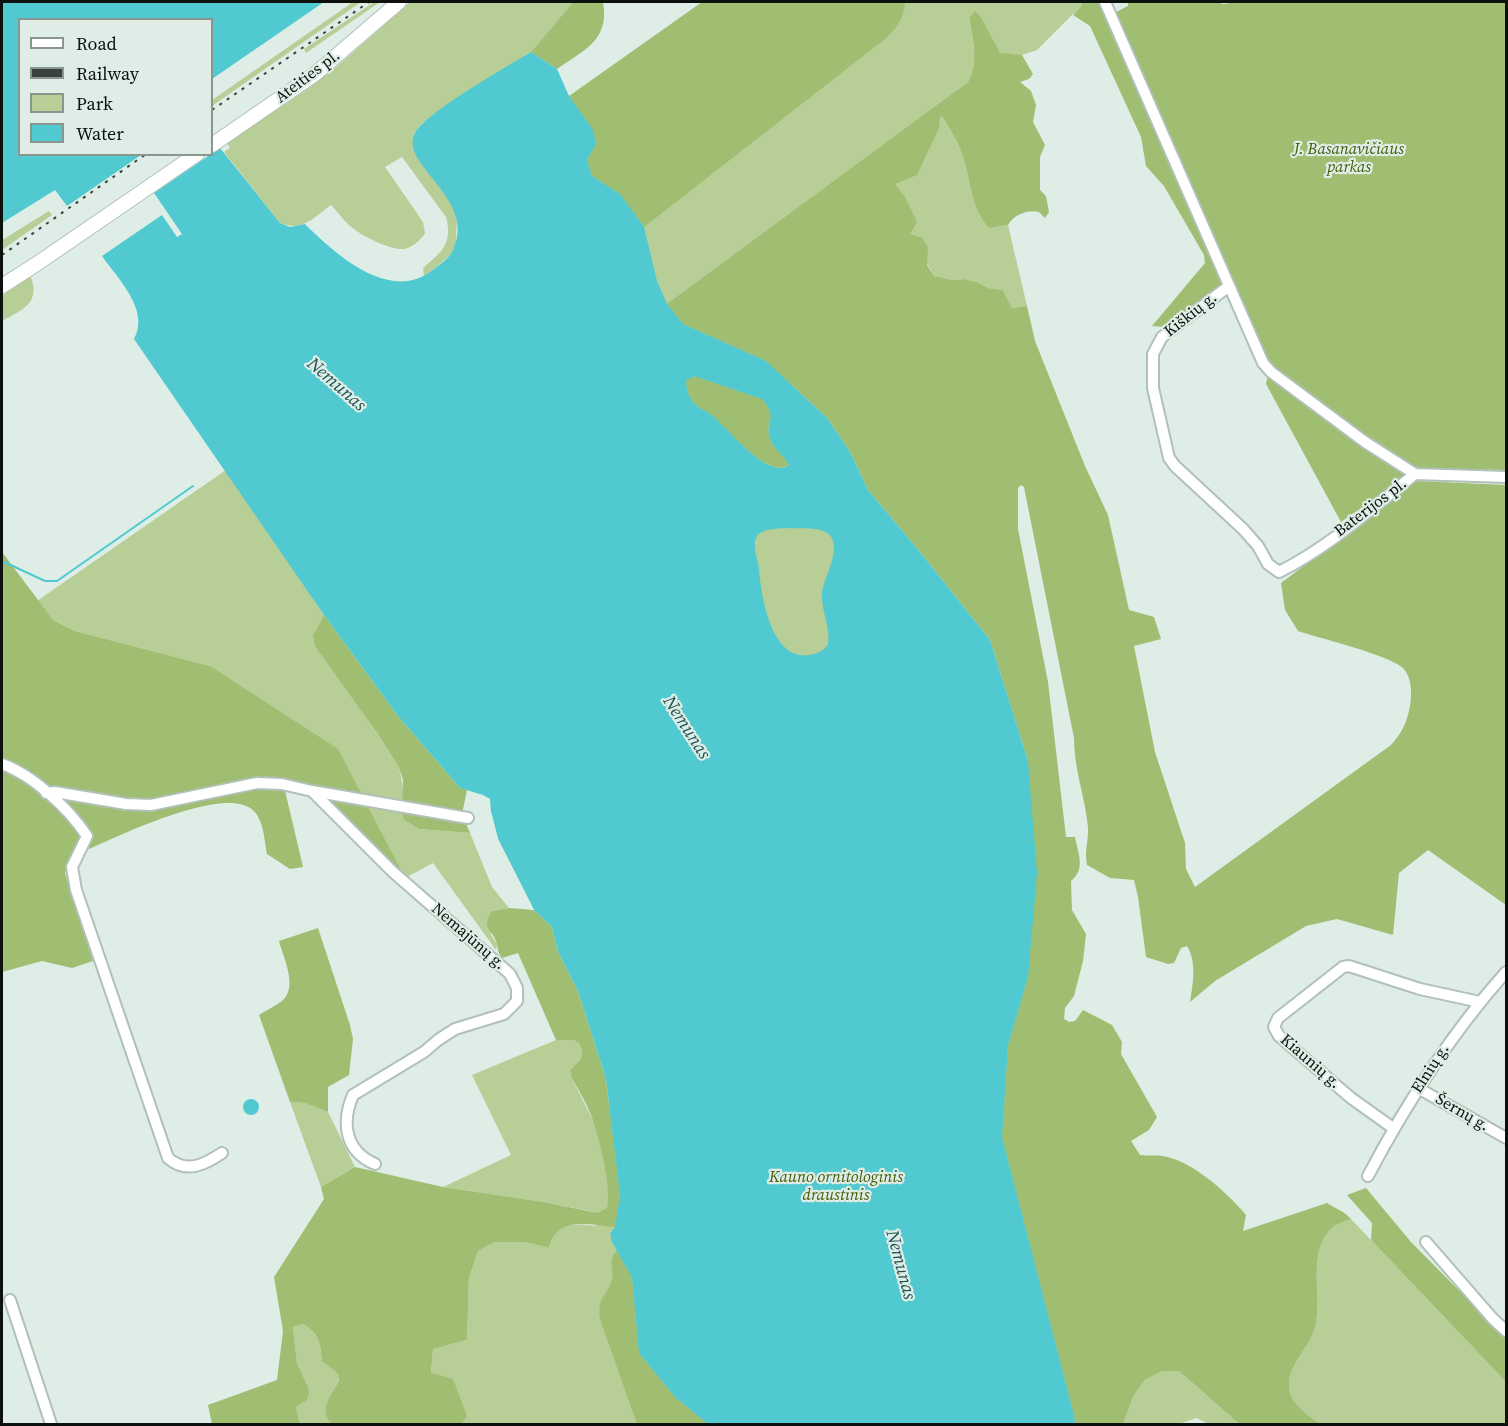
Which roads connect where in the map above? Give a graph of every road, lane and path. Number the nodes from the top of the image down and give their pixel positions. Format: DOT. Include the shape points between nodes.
graph roads {
  1 [pos="399,2"];
  2 [pos="1105,2"];
  3 [pos="214,143"];
  4 [pos="194,156"];
  5 [pos="3,285"];
  6 [pos="1229,286"];
  7 [pos="1415,474"];
  8 [pos="1506,477"];
  9 [pos="1280,572"];
  10 [pos="2,764"];
  11 [pos="312,791"];
  12 [pos="46,793"];
  13 [pos="468,818"];
  14 [pos="1506,972"];
  15 [pos="1480,1002"];
  16 [pos="1418,1088"];
  17 [pos="1393,1128"];
  18 [pos="1506,1138"];
  19 [pos="222,1153"];
  20 [pos="375,1164"];
  21 [pos="1368,1176"];
  22 [pos="1426,1242"];
  23 [pos="10,1300"];
  24 [pos="1506,1331"];
  25 [pos="51,1425"];
  1 -- 3 [label="main road, Ateities pl." via="315,74"];
  2 -- 6 [label="street, Kiškių g."];
  4 -- 5 [label="main road"];
  6 -- 7 [label="street" via="1257,353 1271,372"];
  6 -- 9 [label="street, Kiškių g." via="1162,337 1153,354 1153,388 1169,458 1243,529 1268,564"];
  7 -- 8 [label="street, Baterijos pl."];
  7 -- 9 [label="street, Baterijos pl."];
  10 -- 12 [label="street" via="26,776"];
  11 -- 12 [label="street" via="257,783 140,806"];
  11 -- 13 [label="street"];
  11 -- 20 [label="street, Nemajūnų g." via="393,872 510,974 517,988 516,1001 504,1014 456,1029 353,1095 345,1122 348,1134 364,1159"];
  12 -- 19 [label="street" via="75,818 87,836 72,867 76,890 168,1158 186,1167 210,1161"];
  14 -- 15 [label="street, Elnių g."];
  15 -- 16 [label="street, Elnių g."];
  15 -- 17 [label="street, Kiaunių g." via="1349,966 1278,1018 1274,1027 1280,1036 1351,1098"];
  16 -- 17 [label="street, Elnių g."];
  16 -- 18 [label="street, Šernų g."];
  17 -- 21 [label="street, Elnių g."];
  22 -- 24 [label="street"];
  23 -- 25 [label="street"];
}
